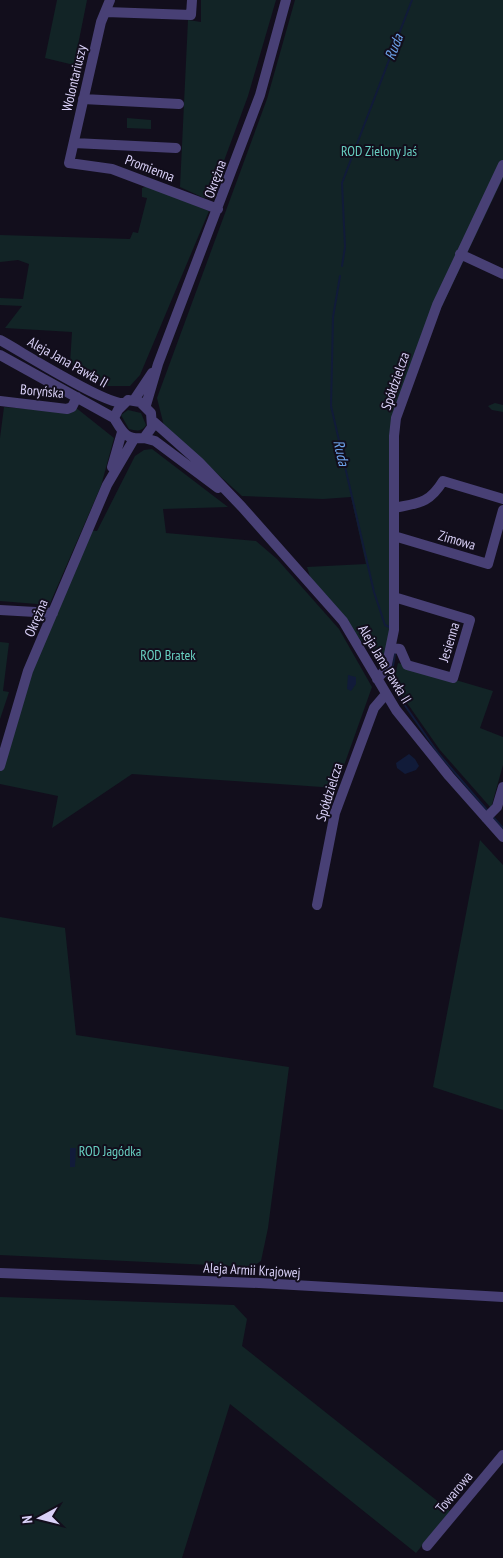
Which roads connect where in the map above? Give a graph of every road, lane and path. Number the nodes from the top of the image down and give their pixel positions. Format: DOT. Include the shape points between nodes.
graph roads {
  1 [pos="110,0"];
  2 [pos="192,0"];
  3 [pos="286,0"];
  4 [pos="106,12"];
  5 [pos="83,99"];
  6 [pos="178,104"];
  7 [pos="74,143"];
  8 [pos="176,148"];
  9 [pos="69,163"];
  10 [pos="501,172"];
  11 [pos="218,209"];
  12 [pos="460,254"];
  13 [pos="503,274"];
  14 [pos="0,340"];
  15 [pos="0,355"];
  16 [pos="158,364"];
  17 [pos="77,397"];
  18 [pos="134,400"];
  19 [pos="0,401"];
  20 [pos="123,403"];
  21 [pos="146,406"];
  22 [pos="114,418"];
  23 [pos="154,422"];
  24 [pos="122,432"];
  25 [pos="139,438"];
  26 [pos="107,485"];
  27 [pos="503,499"];
  28 [pos="242,507"];
  29 [pos="394,508"];
  30 [pos="503,510"];
  31 [pos="394,536"];
  32 [pos="394,597"];
  33 [pos="0,610"];
  34 [pos="53,613"];
  35 [pos="391,648"];
  36 [pos="377,679"];
  37 [pos="386,694"];
  38 [pos="0,766"];
  39 [pos="503,787"];
  40 [pos="486,818"];
  41 [pos="503,837"];
  42 [pos="318,905"];
  43 [pos="0,1273"];
  44 [pos="503,1297"];
  45 [pos="503,1455"];
  46 [pos="427,1546"];
  1 -- 4 [label="street, Wolontariuszy"];
  2 -- 4 [label="street" via="191,15"];
  3 -- 11 [label="street, Okrężna" via="260,95"];
  4 -- 5 [label="street, Wolontariuszy"];
  5 -- 6 [label="street"];
  5 -- 7 [label="street, Wolontariuszy"];
  7 -- 8 [label="street"];
  7 -- 9 [label="street, Wolontariuszy"];
  9 -- 11 [label="street, Promienna" via="112,168"];
  10 -- 12 [label="street, Spółdzielcza"];
  11 -- 16 [label="street, Okrężna"];
  12 -- 13 [label="street"];
  12 -- 29 [label="street, Spółdzielcza" via="437,305 396,418"];
  14 -- 20 [label="street, Aleja Jana Pawła II" via="96,394"];
  15 -- 17 [label="street, Aleja Jana Pawła II"];
  16 -- 18 [label="street, Okrężna"];
  16 -- 21 [label="street, Okrężna"];
  17 -- 19 [label="street, Boryńska" via="68,409"];
  17 -- 22 [label="street, Aleja Jana Pawła II"];
  18 -- 20 [label="street"];
  18 -- 21 [label="street"];
  20 -- 22 [label="street"];
  21 -- 23 [label="street"];
  22 -- 24 [label="street"];
  23 -- 25 [label="street"];
  23 -- 28 [label="street, Aleja Jana Pawła II"];
  24 -- 25 [label="street"];
  24 -- 26 [label="street, Okrężna"];
  25 -- 26 [label="street, Okrężna"];
  25 -- 28 [label="street, Aleja Jana Pawła II" via="155,441"];
  26 -- 34 [label="street, Okrężna"];
  27 -- 29 [label="street" via="443,481 434,495 422,503"];
  28 -- 36 [label="street, Aleja Jana Pawła II" via="343,621"];
  29 -- 31 [label="street, Spółdzielcza"];
  30 -- 31 [label="street, Zimowa" via="488,564"];
  31 -- 32 [label="street, Spółdzielcza"];
  32 -- 35 [label="street, Spółdzielcza"];
  32 -- 35 [label="street, Jesienna" via="470,620 452,678 407,665 400,649"];
  33 -- 34 [label="street"];
  34 -- 38 [label="street, Okrężna" via="28,671"];
  35 -- 36 [label="street, Spółdzielcza" via="386,669"];
  36 -- 37 [label="street, Aleja Jana Pawła II"];
  37 -- 40 [label="street, Aleja Jana Pawła II" via="412,732"];
  37 -- 42 [label="street, Spółdzielcza" via="374,708 340,797"];
  39 -- 40 [label="street" via="497,807"];
  40 -- 41 [label="street, Aleja Jana Pawła II"];
  43 -- 44 [label="street, Aleja Armii Krajowej"];
  45 -- 46 [label="street, Towarowa"];
}
